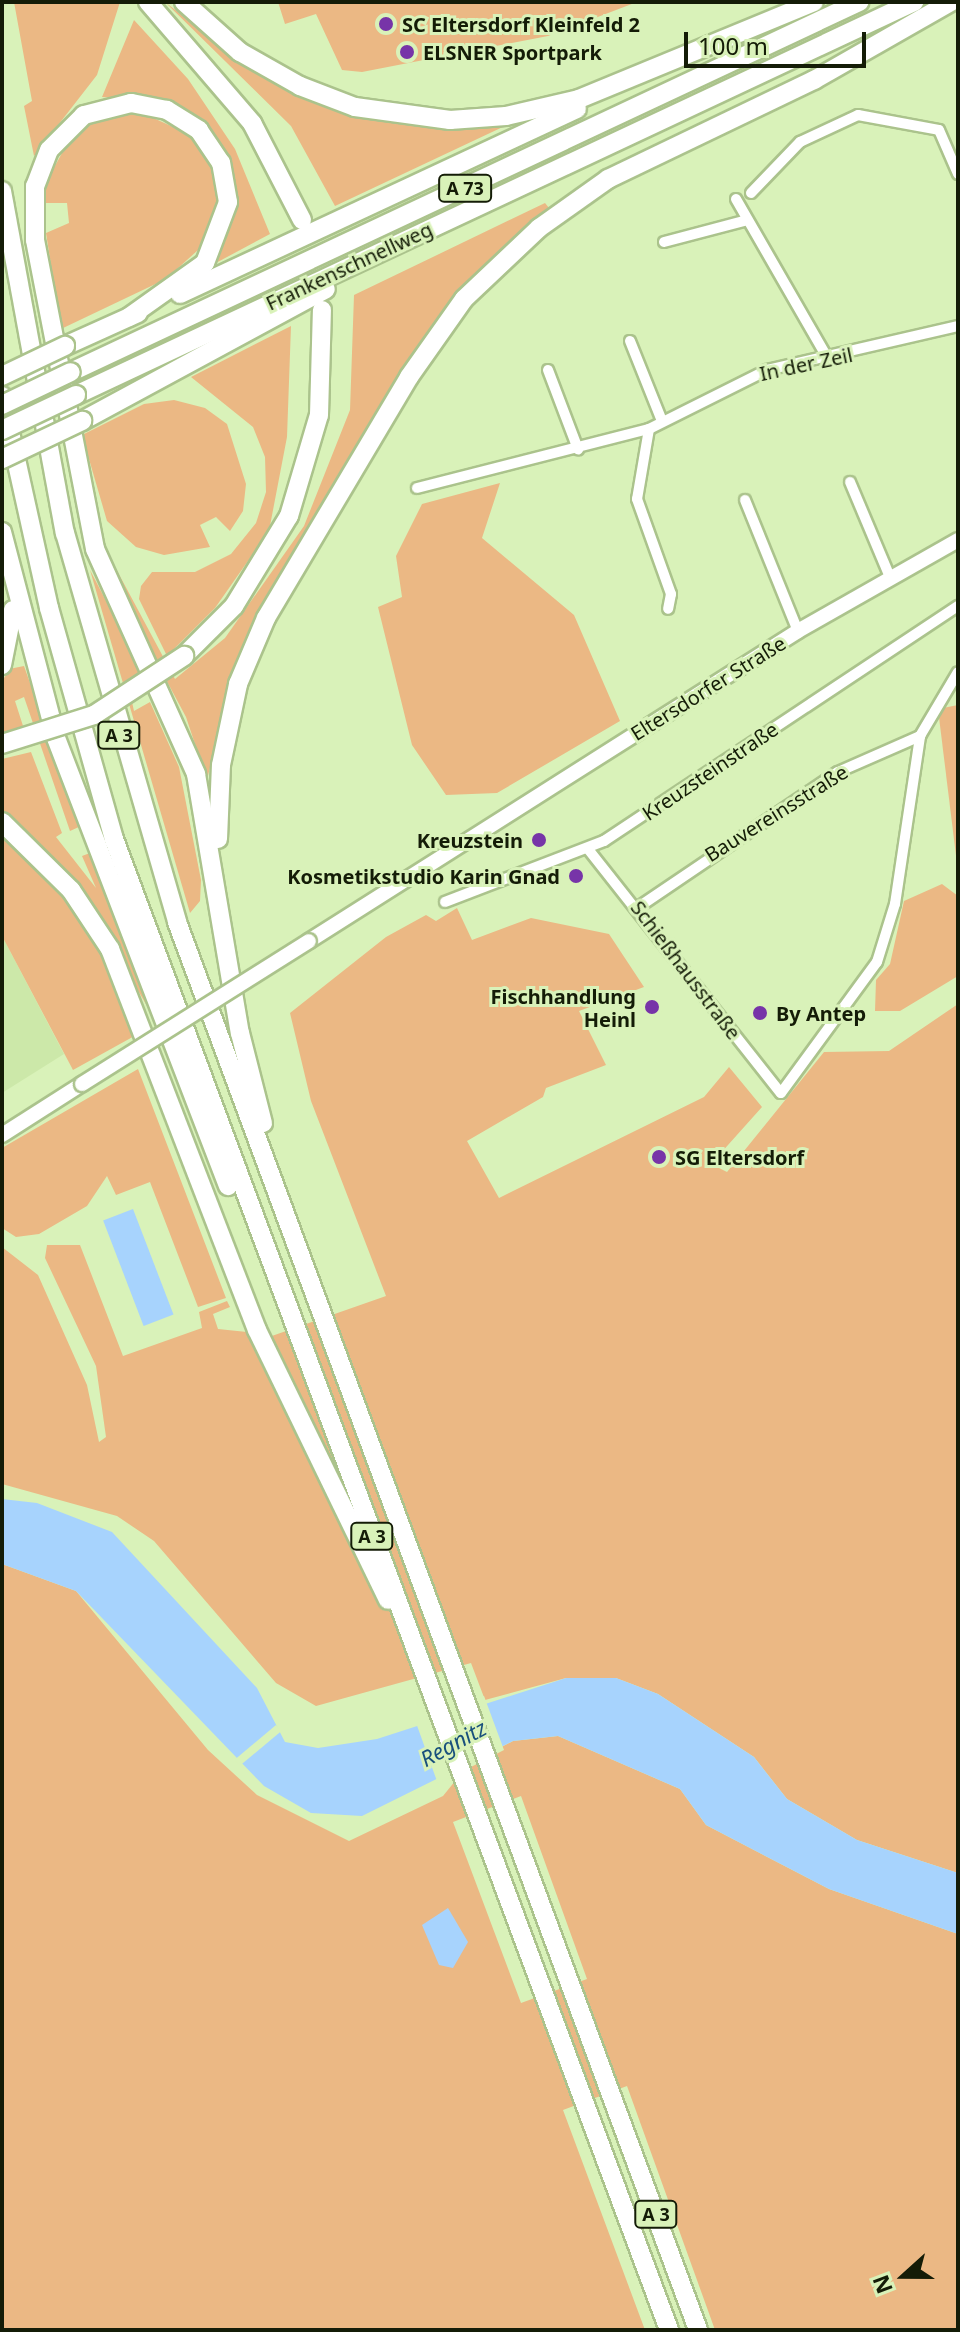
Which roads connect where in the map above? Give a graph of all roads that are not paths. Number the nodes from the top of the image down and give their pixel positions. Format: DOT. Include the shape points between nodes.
graph roads {
  1 [pos="148,2"];
  2 [pos="184,2"];
  3 [pos="814,2"];
  4 [pos="859,2"];
  5 [pos="914,2"];
  6 [pos="951,2"];
  7 [pos="677,60"];
  8 [pos="958,174"];
  9 [pos="2,191"];
  10 [pos="751,193"];
  11 [pos="736,199"];
  12 [pos="302,220"];
  13 [pos="744,221"];
  14 [pos="420,232"];
  15 [pos="664,242"];
  16 [pos="322,310"];
  17 [pos="129,317"];
  18 [pos="958,326"];
  19 [pos="630,341"];
  20 [pos="829,361"];
  21 [pos="548,370"];
  22 [pos="2,376"];
  23 [pos="2,396"];
  24 [pos="2,405"];
  25 [pos="662,421"];
  26 [pos="649,429"];
  27 [pos="2,430"];
  28 [pos="578,449"];
  29 [pos="2,459"];
  30 [pos="850,482"];
  31 [pos="417,488"];
  32 [pos="745,500"];
  33 [pos="2,532"];
  34 [pos="958,540"];
  35 [pos="2,556"];
  36 [pos="890,577"];
  37 [pos="958,606"];
  38 [pos="668,609"];
  39 [pos="798,631"];
  40 [pos="2,665"];
  41 [pos="958,672"];
  42 [pos="920,736"];
  43 [pos="2,744"];
  44 [pos="2,822"];
  45 [pos="588,849"];
  46 [pos="445,902"];
  47 [pos="221,905"];
  48 [pos="640,906"];
  49 [pos="2,1135"];
  50 [pos="302,1260"];
  51 [pos="275,1292"];
  52 [pos="320,1432"];
  53 [pos="414,1646"];
  54 [pos="669,2330"];
  55 [pos="698,2330"];
  1 -- 12 [label="highway" via="252,123"];
  2 -- 7 [label="highway" via="240,52 300,86 413,117 530,112"];
  3 -- 7 [label="highway"];
  4 -- 24 [label="highway, Frankenschnellweg / A 73, bridge"];
  5 -- 14 [label="highway, Frankenschnellweg / A 73"];
  6 -- 47 [label="highway" via="814,80 608,179 504,257 448,319 278,596 238,684 217,816"];
  7 -- 17 [label="highway"];
  8 -- 10 [label="street" via="930,125 858,115 800,142"];
  9 -- 50 [label="highway, A 3" via="36,400 117,731 177,922"];
  11 -- 13 [label="street"];
  13 -- 15 [label="street"];
  13 -- 20 [label="street" via="816,328"];
  14 -- 27 [label="highway, Frankenschnellweg / A 73, bridge"];
  14 -- 29 [label="highway, bridge" via="82,421"];
  16 -- 43 [label="highway, bridge" via="319,415 298,494 255,578 184,656 94,715"];
  17 -- 22 [label="highway, bridge"];
  17 -- 47 [label="highway" via="205,263 228,202 221,163 199,130 167,110 131,103 84,115 49,150 33,199 35,240 95,549 185,739"];
  18 -- 20 [label="street, In der Zeil"];
  19 -- 25 [label="street"];
  20 -- 25 [label="street, In der Zeil" via="745,377"];
  21 -- 28 [label="street"];
  23 -- 51 [label="highway, A 3" via="49,608 109,824"];
  25 -- 26 [label="street, In der Zeil"];
  26 -- 28 [label="street, In der Zeil"];
  26 -- 38 [label="street" via="637,499 671,594"];
  28 -- 31 [label="street, In der Zeil"];
  30 -- 36 [label="street"];
  32 -- 39 [label="street, Eltersdorfer Straße"];
  33 -- 51 [label="highway" via="56,738"];
  34 -- 36 [label="street, Eltersdorfer Straße"];
  35 -- 40 [label="highway" via="13,629"];
  36 -- 39 [label="street, Eltersdorfer Straße"];
  37 -- 45 [label="street, Kreuzsteinstraße"];
  39 -- 49 [label="street, Eltersdorfer Straße, bridge"];
  41 -- 42 [label="street"];
  42 -- 48 [label="street, Bauvereinsstraße" via="838,772"];
  42 -- 48 [label="street, Schießhausstraße" via="895,904 877,962 781,1093"];
  44 -- 52 [label="highway, A 3" via="56,871 110,949 247,1303"];
  45 -- 46 [label="street, Kreuzsteinstraße" via="545,859"];
  45 -- 48 [label="street, Schießhausstraße"];
  47 -- 50 [label="highway" via="242,1045"];
  50 -- 55 [label="highway, A 3"];
  51 -- 52 [label="highway, A 3"];
  52 -- 53 [label="highway, A 3"];
  52 -- 53 [label="highway" via="384,1594"];
  53 -- 54 [label="highway, A 3"];
}
